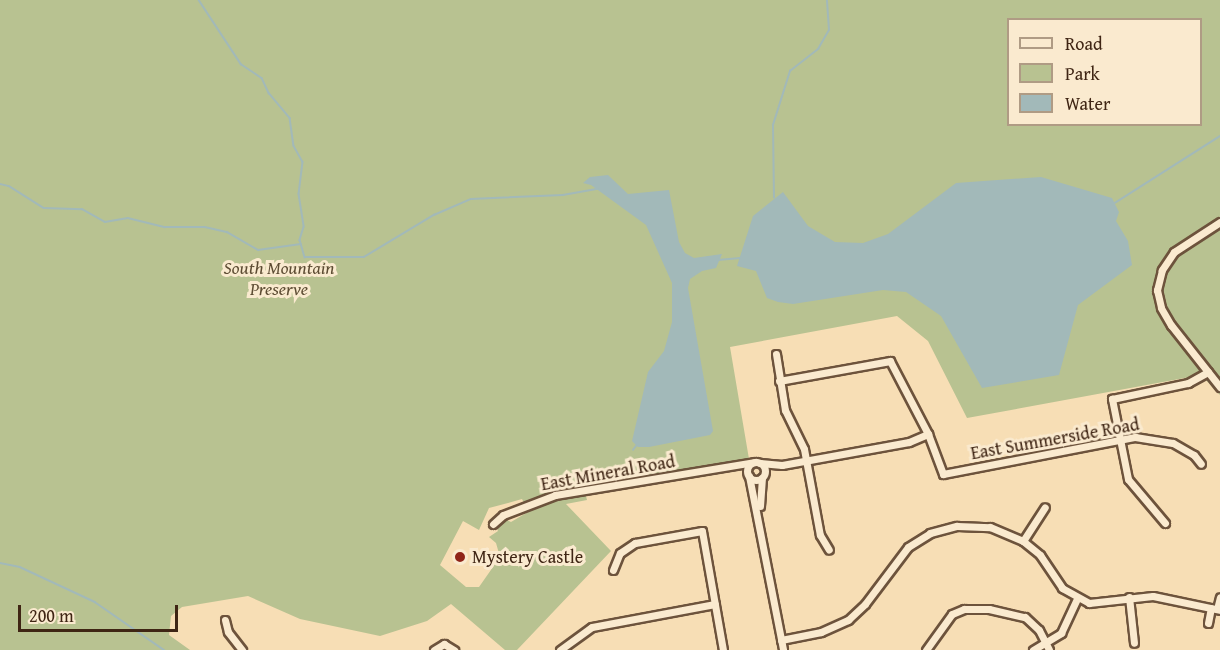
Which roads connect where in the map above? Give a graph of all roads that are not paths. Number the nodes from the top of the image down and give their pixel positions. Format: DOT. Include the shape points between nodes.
graph roads {
  1 [pos="1220,222"];
  2 [pos="776,354"];
  3 [pos="1208,372"];
  4 [pos="779,381"];
  5 [pos="1220,387"];
  6 [pos="928,434"];
  7 [pos="1119,440"];
  8 [pos="806,461"];
  9 [pos="757,463"];
  10 [pos="1201,464"];
  11 [pos="734,465"];
  12 [pos="782,465"];
  13 [pos="748,473"];
  14 [pos="763,477"];
  15 [pos="1046,507"];
  16 [pos="759,514"];
  17 [pos="1165,523"];
  18 [pos="493,524"];
  19 [pos="1023,541"];
  20 [pos="829,550"];
  21 [pos="613,570"];
  22 [pos="1129,597"];
  23 [pos="1220,597"];
  24 [pos="1077,599"];
  25 [pos="716,604"];
  26 [pos="1216,609"];
  27 [pos="225,620"];
  28 [pos="1208,623"];
  29 [pos="781,640"];
  30 [pos="1134,643"];
  31 [pos="1047,647"];
  32 [pos="242,650"];
  33 [pos="434,650"];
  34 [pos="454,650"];
  35 [pos="560,650"];
  36 [pos="723,650"];
  37 [pos="783,650"];
  38 [pos="926,650"];
  39 [pos="1033,650"];
  1 -- 3 [label="street" via="1174,252 1157,285 1161,308"];
  2 -- 4 [label="street"];
  3 -- 5 [label="street"];
  3 -- 7 [label="street" via="1188,383 1112,399"];
  4 -- 6 [label="street" via="890,361"];
  4 -- 8 [label="street" via="785,410"];
  6 -- 7 [label="street, East Summerside Road" via="943,474"];
  6 -- 8 [label="street, East Mineral Road" via="909,442"];
  7 -- 10 [label="street, East Summerside Road" via="1151,438 1173,443"];
  7 -- 17 [label="street" via="1133,488"];
  8 -- 12 [label="street, East Mineral Road"];
  8 -- 20 [label="street" via="820,535"];
  9 -- 11 [label="street, East Mineral Road"];
  9 -- 12 [label="street, East Mineral Road"];
  9 -- 13 [label="street"];
  9 -- 14 [label="street"];
  11 -- 13 [label="street"];
  11 -- 18 [label="street, East Mineral Road" via="547,497 503,515"];
  12 -- 14 [label="street, East Mineral Road"];
  13 -- 14 [label="street"];
  13 -- 16 [label="street"];
  14 -- 16 [label="street"];
  15 -- 19 [label="street"];
  16 -- 29 [label="street"];
  19 -- 24 [label="street" via="1044,560 1062,588"];
  19 -- 29 [label="street" via="1007,532 974,525 930,533 900,554 865,604 848,620 821,633"];
  21 -- 25 [label="street" via="620,553 635,543 702,531"];
  22 -- 24 [label="street" via="1089,603"];
  22 -- 26 [label="street" via="1171,598"];
  22 -- 30 [label="street"];
  23 -- 26 [label="street"];
  24 -- 31 [label="street" via="1061,633"];
  25 -- 35 [label="street" via="592,627"];
  25 -- 36 [label="street"];
  26 -- 28 [label="street"];
  27 -- 32 [label="street" via="228,632"];
  29 -- 37 [label="street"];
  31 -- 38 [label="street" via="1025,617 990,609 964,609 952,615"];
  31 -- 39 [label="street"];
  33 -- 34 [label="street" via="444,644"];
}
